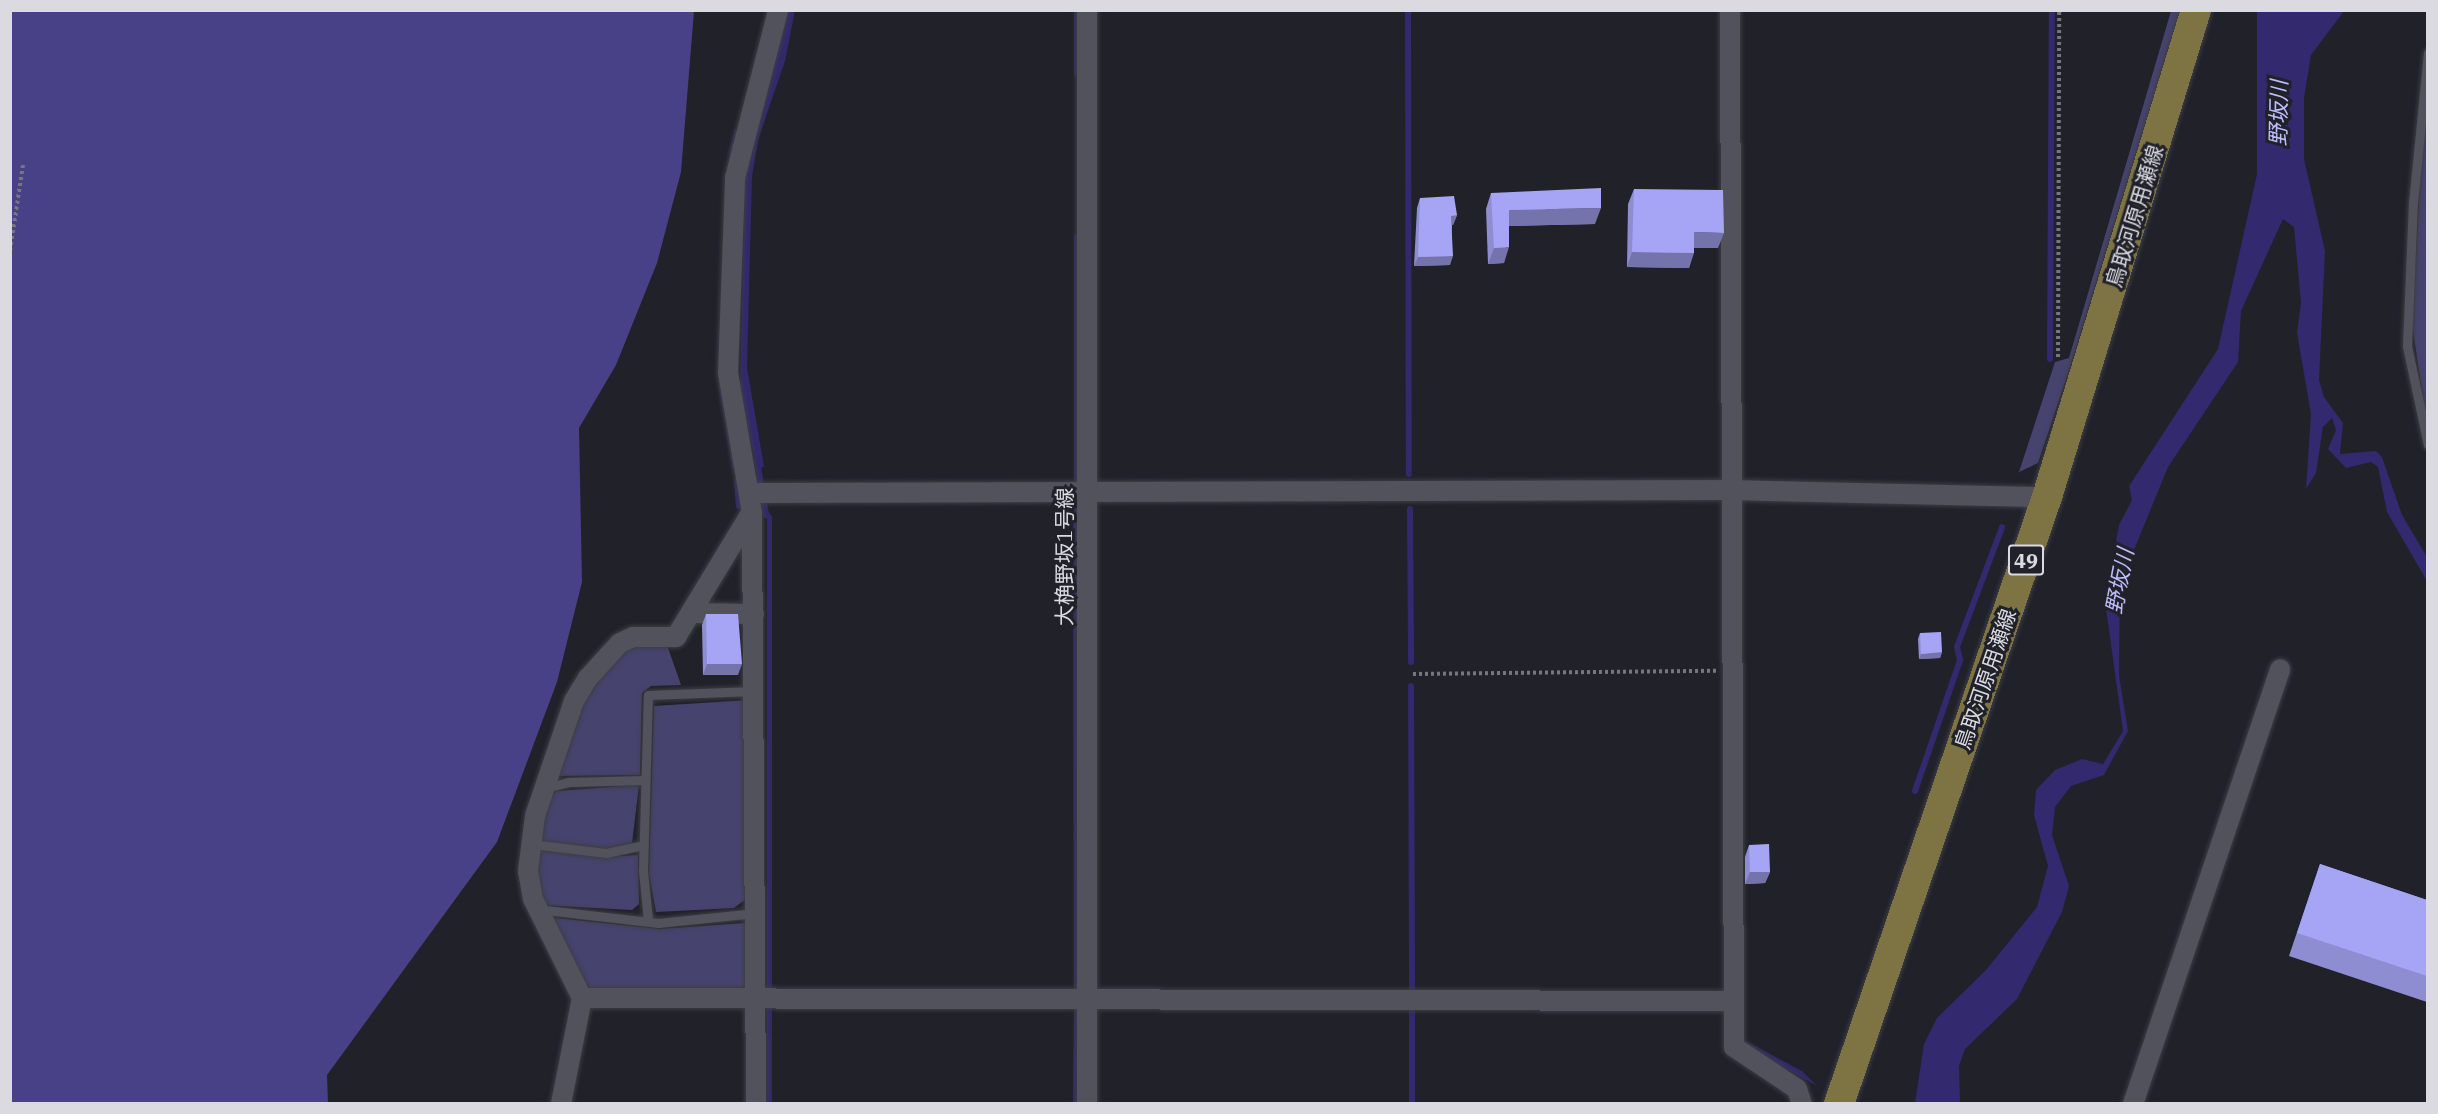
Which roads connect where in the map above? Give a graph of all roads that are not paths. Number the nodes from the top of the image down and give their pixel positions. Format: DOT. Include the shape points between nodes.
graph roads {
  1 [pos="778,10"];
  2 [pos="1087,10"];
  3 [pos="1730,10"];
  4 [pos="2196,10"];
  5 [pos="2427,53"];
  6 [pos="2427,445"];
  7 [pos="1730,490"];
  8 [pos="1088,491"];
  9 [pos="749,493"];
  10 [pos="2047,497"];
  11 [pos="752,513"];
  12 [pos="693,613"];
  13 [pos="754,614"];
  14 [pos="2280,669"];
  15 [pos="754,691"];
  16 [pos="645,780"];
  17 [pos="544,788"];
  18 [pos="531,844"];
  19 [pos="643,845"];
  20 [pos="537,909"];
  21 [pos="755,913"];
  22 [pos="648,920"];
  23 [pos="582,998"];
  24 [pos="756,998"];
  25 [pos="1733,1001"];
  26 [pos="1088,1002"];
  27 [pos="561,1104"];
  28 [pos="756,1104"];
  29 [pos="1087,1104"];
  30 [pos="1802,1104"];
  31 [pos="1839,1104"];
  32 [pos="2133,1104"];
  1 -- 9 [label="street" via="741,141 731,236 728,373"];
  2 -- 8 [label="street, 大桷野坂1号線"];
  3 -- 7 [label="street"];
  4 -- 10 [label="main road, 鳥取河原用瀬線 / 49"];
  5 -- 6 [label="lane" via="2414,179 2407,346"];
  7 -- 8 [label="street"];
  7 -- 10 [label="street"];
  7 -- 25 [label="street"];
  8 -- 9 [label="street"];
  8 -- 26 [label="street, 大桷野坂1号線"];
  9 -- 11 [label="street"];
  10 -- 31 [label="main road, 鳥取河原用瀬線 / 49"];
  11 -- 12 [label="street"];
  11 -- 13 [label="street"];
  12 -- 13 [label="street"];
  12 -- 17 [label="street" via="676,637 633,637 603,659 574,701"];
  13 -- 15 [label="street"];
  14 -- 32 [label="street"];
  15 -- 16 [label="lane" via="648,695"];
  15 -- 21 [label="street"];
  16 -- 17 [label="lane" via="569,782"];
  16 -- 19 [label="lane"];
  17 -- 18 [label="street"];
  18 -- 19 [label="lane" via="606,853"];
  18 -- 20 [label="street" via="528,871"];
  19 -- 22 [label="lane"];
  20 -- 22 [label="lane"];
  20 -- 23 [label="street" via="563,950"];
  21 -- 22 [label="lane"];
  21 -- 24 [label="street"];
  23 -- 24 [label="street"];
  23 -- 27 [label="street"];
  24 -- 26 [label="street"];
  24 -- 28 [label="street"];
  25 -- 26 [label="street"];
  25 -- 30 [label="street" via="1734,1047 1797,1089"];
  26 -- 29 [label="street, 大桷野坂1号線"];
}
